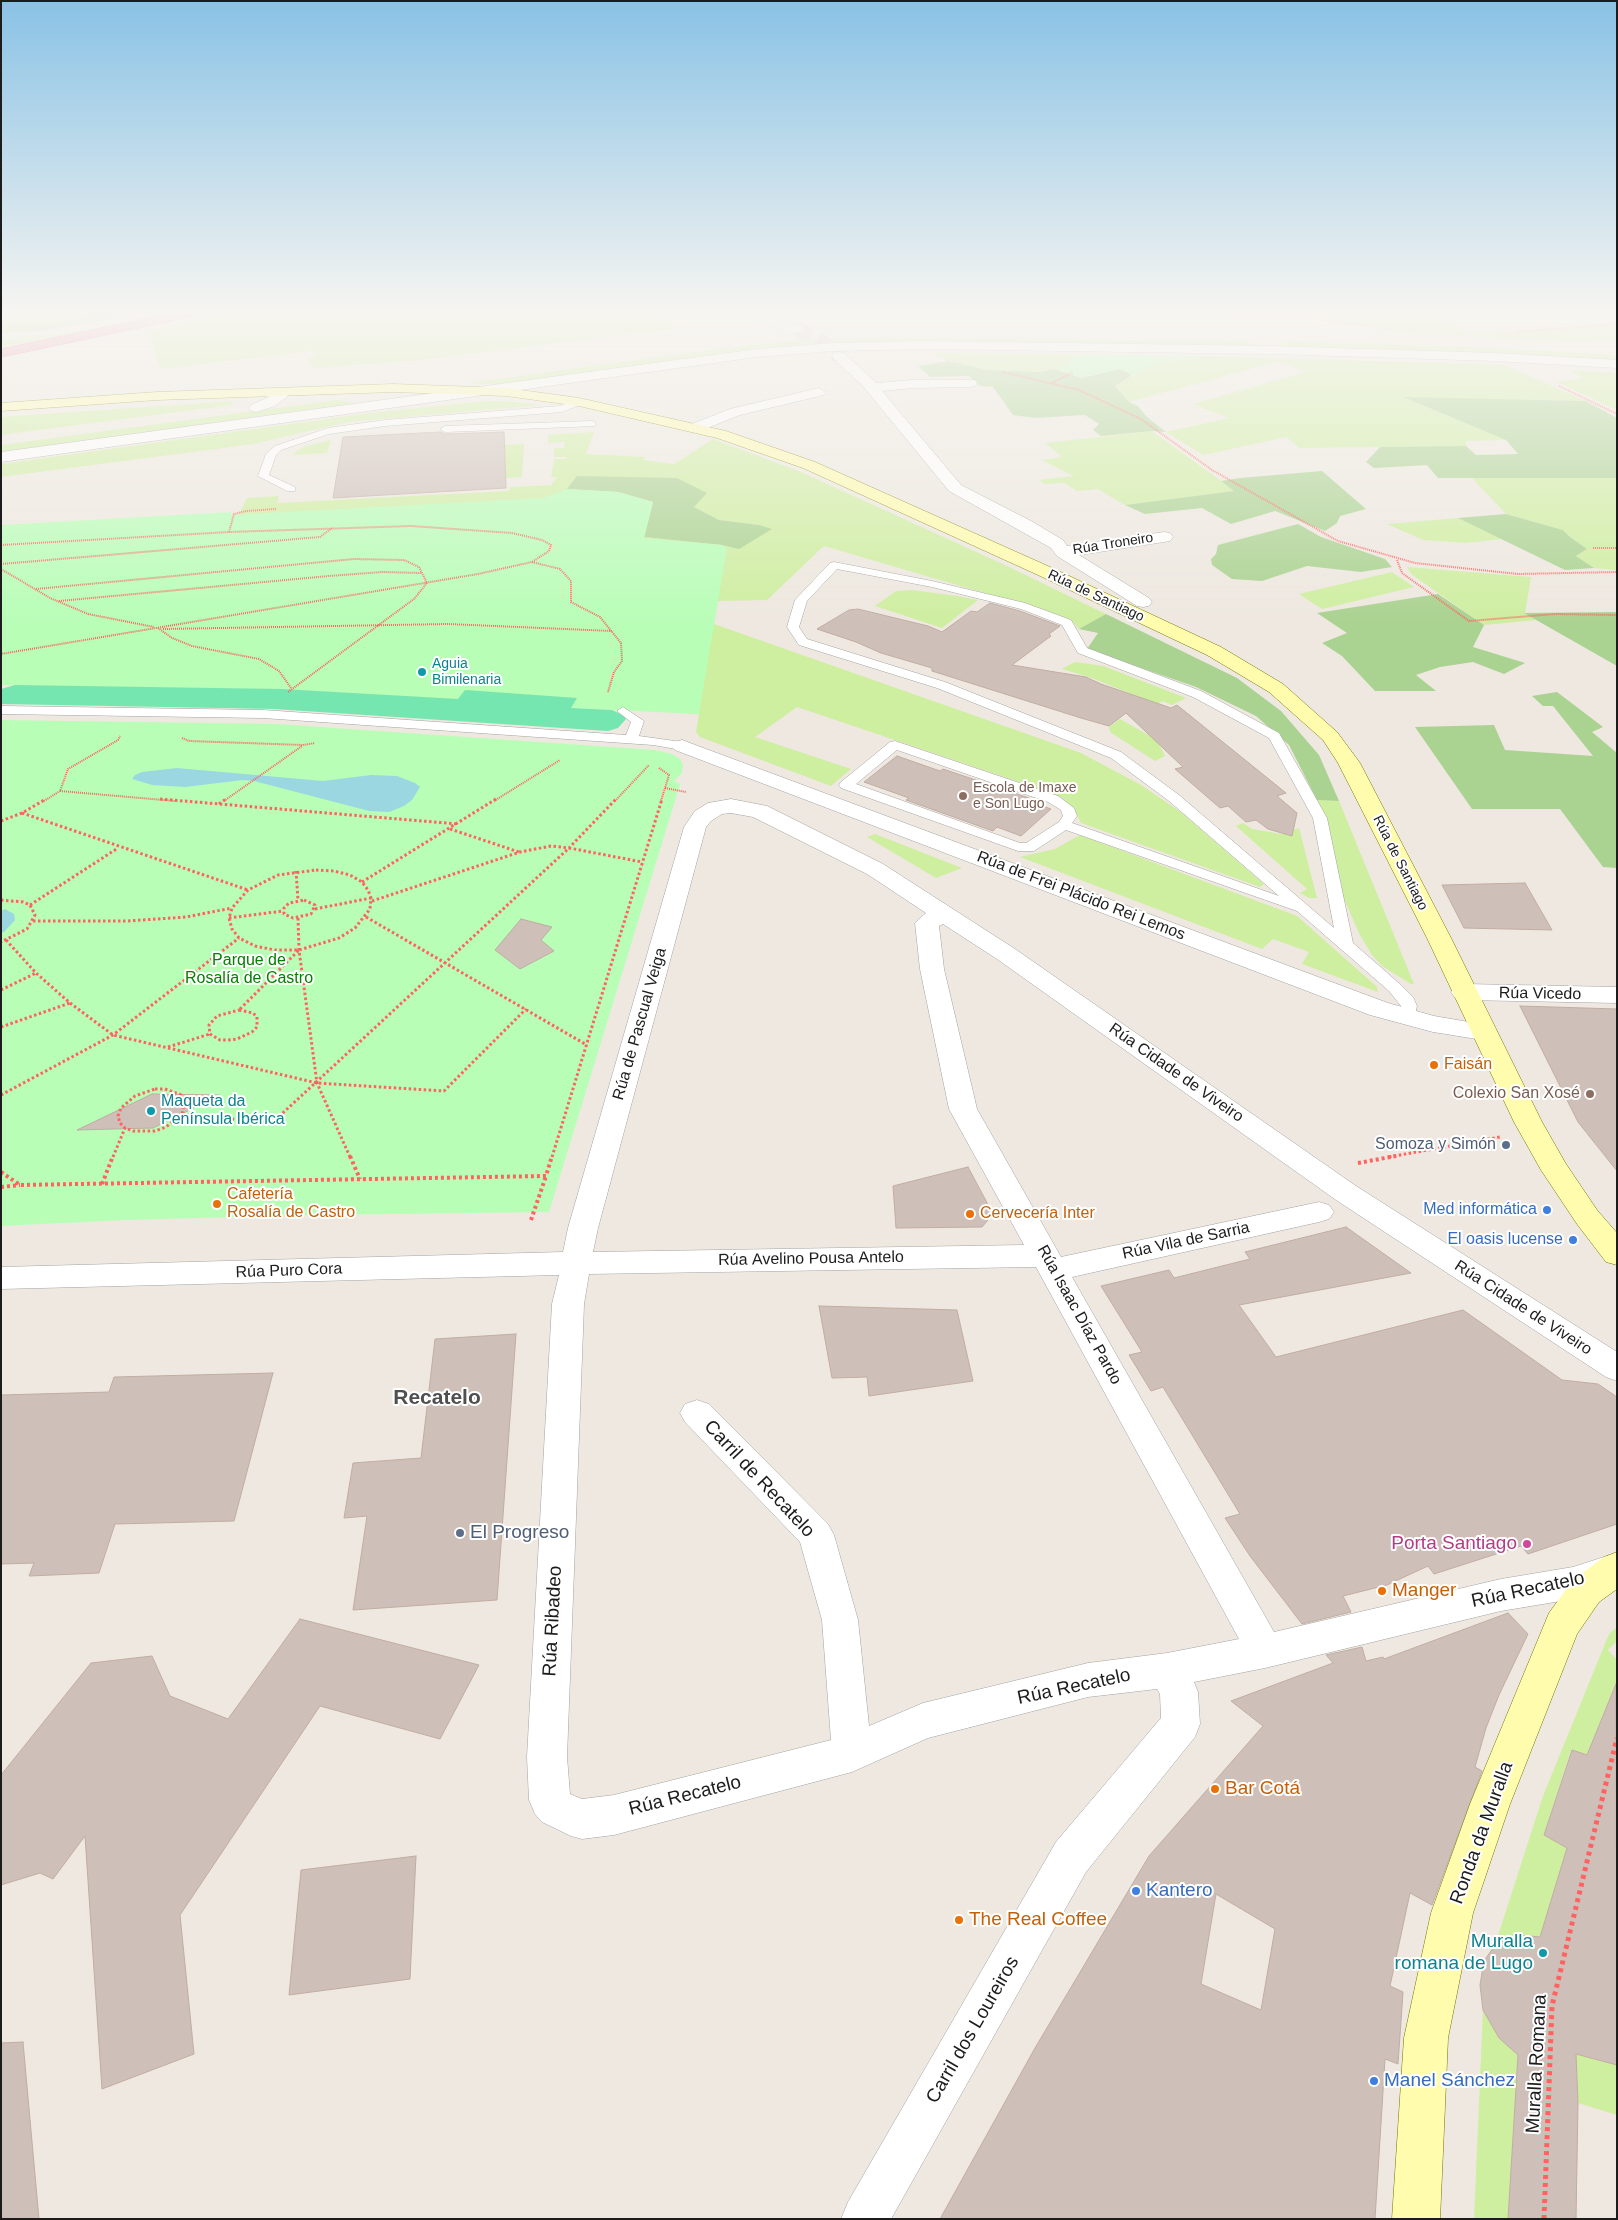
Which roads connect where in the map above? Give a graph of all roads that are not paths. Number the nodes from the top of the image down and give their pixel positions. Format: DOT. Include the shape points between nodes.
graph roads {
  1 [pos="297,417"];
  2 [pos="447,417"];
  3 [pos="648,417"];
  4 [pos="722,417"];
  5 [pos="896,417"];
  6 [pos="592,424"];
  7 [pos="697,427"];
  8 [pos="353,428"];
  9 [pos="1,457"];
  10 [pos="291,489"];
  11 [pos="1164,537"];
  12 [pos="1062,552"];
  13 [pos="1044,571"];
  14 [pos="1142,602"];
  15 [pos="1,710"];
  16 [pos="623,712"];
  17 [pos="631,740"];
  18 [pos="682,746"];
  19 [pos="731,806"];
  20 [pos="1064,825"];
  21 [pos="1306,910"];
  22 [pos="943,913"];
  23 [pos="1345,944"];
  24 [pos="1464,992"];
  25 [pos="1617,995"];
  26 [pos="1407,1018"];
  27 [pos="1483,1032"];
  28 [pos="1319,1212"];
  29 [pos="1617,1254"];
  30 [pos="577,1263"];
  31 [pos="1050,1263"];
  32 [pos="1,1278"];
  33 [pos="1614,1366"];
  34 [pos="697,1413"];
  35 [pos="1614,1569"];
  36 [pos="1265,1651"];
  37 [pos="1167,1670"];
  38 [pos="852,1753"];
  39 [pos="549,1800"];
  40 [pos="865,2219"];
  41 [pos="1416,2219"];
  1 -- 9 [label="street"];
  2 -- 8 [label="lane"];
  3 -- 7 [label="street, Rúa de Santiago"];
  4 -- 7 [label="street"];
  5 -- 12 [label="street" via="955,488 1057,544"];
  6 -- 8 [label="lane" via="366,432"];
  7 -- 13 [label="street, Rúa de Santiago" via="809,465"];
  8 -- 10 [label="lane" via="308,437 278,448 271,454 263,476"];
  11 -- 12 [label="street, Rúa Troneiro"];
  12 -- 13 [label="street" via="1059,562"];
  12 -- 14 [label="street"];
  13 -- 24 [label="street, Rúa de Santiago" via="1247,669 1276,688 1330,736 1350,763"];
  15 -- 17 [label="lane" via="263,714"];
  16 -- 17 [label="lane" via="638,721"];
  17 -- 18 [label="lane"];
  18 -- 26 [label="street, Rúa de Frei Plácido Rei Lemos"];
  19 -- 22 [label="street, Rúa Cidade de Viveiro" via="760,811 876,869"];
  19 -- 30 [label="street, Rúa de Pascual Veiga" via="709,812 695,827 583,1228"];
  20 -- 20 [label="lane" via="1029,848 1018,847 846,785 895,745 1053,799 1067,808 1070,816"];
  20 -- 21 [label="lane"];
  21 -- 23 [label="lane"];
  21 -- 23 [label="lane" via="1174,798 1116,755 940,685 803,642 793,627 801,600 834,565 1025,606 1067,623 1082,650 1196,694 1274,736 1320,818"];
  22 -- 31 [label="street, Rúa Isaac Díaz Pardo" via="927,923 932,969 964,1109"];
  22 -- 33 [label="street, Rúa Cidade de Viveiro" via="1346,1193"];
  23 -- 26 [label="lane" via="1407,1000"];
  24 -- 25 [label="street, Rúa Vicedo"];
  24 -- 27 [label="street, Rúa de Santiago"];
  26 -- 27 [label="street, Rúa de Frei Plácido Rei Lemos"];
  27 -- 29 [label="street, Rúa de Santiago" via="1555,1170"];
  28 -- 31 [label="street, Rúa Vila de Sarria"];
  30 -- 31 [label="street, Rúa Avelino Pousa Antelo"];
  30 -- 32 [label="street, Rúa Puro Cora"];
  30 -- 39 [label="street, Rúa Ribadeo" via="568,1304 547,1757"];
  31 -- 36 [label="street, Rúa Isaac Díaz Pardo"];
  34 -- 38 [label="street, Carril de Recatelo" via="816,1535 840,1620"];
  35 -- 36 [label="street, Rúa Recatelo" via="1573,1583 1501,1595"];
  35 -- 41 [label="street, Ronda da Muralla" via="1586,1591 1562,1625 1490,1804 1452,1913 1426,2038"];
  36 -- 37 [label="street, Rúa Recatelo"];
  37 -- 38 [label="street, Rúa Recatelo" via="1088,1680 923,1721"];
  37 -- 40 [label="street, Carril dos Loureiros" via="1179,1692 1181,1724 1071,1858"];
  38 -- 39 [label="street, Rúa Recatelo" via="614,1815 582,1819 556,1808"];
}
